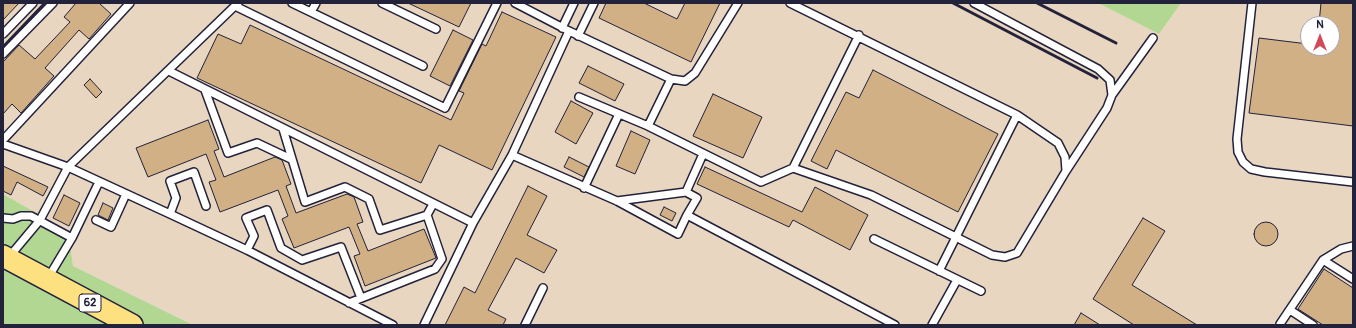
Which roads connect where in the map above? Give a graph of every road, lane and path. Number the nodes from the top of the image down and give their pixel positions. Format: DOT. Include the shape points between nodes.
graph roads {
  1 [pos="33,3"];
  2 [pos="53,3"];
  3 [pos="130,3"];
  4 [pos="292,3"];
  5 [pos="316,3"];
  6 [pos="382,3"];
  7 [pos="497,3"];
  8 [pos="515,3"];
  9 [pos="574,3"];
  10 [pos="594,3"];
  11 [pos="738,3"];
  12 [pos="790,3"];
  13 [pos="974,3"];
  14 [pos="1252,3"];
  15 [pos="237,4"];
  16 [pos="311,12"];
  17 [pos="436,29"];
  18 [pos="565,30"];
  19 [pos="3,34"];
  20 [pos="859,35"];
  21 [pos="578,36"];
  22 [pos="1152,38"];
  23 [pos="3,54"];
  24 [pos="422,66"];
  25 [pos="168,72"];
  26 [pos="671,79"];
  27 [pos="205,90"];
  28 [pos="1112,95"];
  29 [pos="579,97"];
  30 [pos="619,114"];
  31 [pos="1017,114"];
  32 [pos="648,126"];
  33 [pos="284,129"];
  34 [pos="3,140"];
  35 [pos="3,144"];
  36 [pos="703,154"];
  37 [pos="512,155"];
  38 [pos="291,159"];
  39 [pos="68,167"];
  40 [pos="793,168"];
  41 [pos="1066,171"];
  42 [pos="99,182"];
  43 [pos="1353,182"];
  44 [pos="584,188"];
  45 [pos="686,192"];
  46 [pos="126,194"];
  47 [pos="617,201"];
  48 [pos="433,204"];
  49 [pos="206,206"];
  50 [pos="170,214"];
  51 [pos="427,215"];
  52 [pos="687,215"];
  53 [pos="3,218"];
  54 [pos="40,220"];
  55 [pos="96,220"];
  56 [pos="473,223"];
  57 [pos="956,237"];
  58 [pos="72,238"];
  59 [pos="874,239"];
  60 [pos="1353,246"];
  61 [pos="247,250"];
  62 [pos="5,258"];
  63 [pos="1323,260"];
  64 [pos="939,271"];
  65 [pos="1353,279"];
  66 [pos="47,280"];
  67 [pos="957,280"];
  68 [pos="543,288"];
  69 [pos="981,292"];
  70 [pos="361,298"];
  71 [pos="348,303"];
  72 [pos="1290,310"];
  73 [pos="1280,324"];
  74 [pos="132,325"];
  75 [pos="393,325"];
  76 [pos="424,325"];
  77 [pos="525,325"];
  78 [pos="895,325"];
  79 [pos="932,325"];
  80 [pos="1313,325"];
  1 -- 19 [label="lane"];
  2 -- 23 [label="lane"];
  3 -- 34 [label="lane"];
  4 -- 16 [label="lane"];
  5 -- 16 [label="lane"];
  6 -- 17 [label="lane"];
  7 -- 15 [label="lane" via="445,108"];
  8 -- 18 [label="lane"];
  9 -- 18 [label="lane"];
  10 -- 21 [label="lane"];
  11 -- 26 [label="lane" via="695,73 685,81"];
  12 -- 20 [label="lane"];
  13 -- 28 [label="lane" via="1098,68 1110,80"];
  14 -- 43 [label="lane" via="1238,139 1238,152 1243,162 1251,168 1265,172"];
  15 -- 25 [label="lane"];
  16 -- 24 [label="lane"];
  18 -- 21 [label="lane"];
  18 -- 37 [label="lane"];
  20 -- 31 [label="lane"];
  20 -- 40 [label="lane"];
  21 -- 26 [label="lane"];
  22 -- 28 [label="lane"];
  25 -- 27 [label="lane"];
  25 -- 39 [label="lane"];
  26 -- 32 [label="lane"];
  27 -- 33 [label="lane"];
  27 -- 38 [label="lane" via="228,153 257,143"];
  28 -- 41 [label="lane" via="1107,108"];
  29 -- 30 [label="lane"];
  30 -- 32 [label="lane"];
  30 -- 44 [label="lane"];
  31 -- 41 [label="lane" via="1058,143 1065,157"];
  31 -- 57 [label="lane"];
  32 -- 36 [label="lane"];
  33 -- 38 [label="lane"];
  33 -- 48 [label="lane"];
  35 -- 39 [label="lane"];
  36 -- 40 [label="lane" via="761,182"];
  36 -- 45 [label="lane"];
  37 -- 44 [label="lane"];
  37 -- 56 [label="lane"];
  38 -- 51 [label="lane" via="305,202 345,187 369,199 380,230"];
  39 -- 42 [label="lane"];
  39 -- 54 [label="lane"];
  40 -- 57 [label="lane" via="871,195"];
  41 -- 57 [label="lane" via="1017,253 1005,257 992,255"];
  42 -- 46 [label="lane"];
  42 -- 58 [label="lane"];
  44 -- 47 [label="lane"];
  45 -- 47 [label="lane"];
  45 -- 52 [label="lane" via="697,198"];
  46 -- 50 [label="lane"];
  46 -- 55 [label="lane" via="111,227"];
  47 -- 52 [label="lane" via="678,234"];
  48 -- 51 [label="lane"];
  48 -- 56 [label="lane"];
  49 -- 50 [label="lane" via="194,172 170,181 176,198"];
  50 -- 61 [label="lane"];
  51 -- 70 [label="lane" via="442,259 436,269"];
  52 -- 78 [label="lane"];
  53 -- 54 [label="lane" via="31,216"];
  54 -- 58 [label="lane"];
  54 -- 62 [label="lane"];
  56 -- 76 [label="lane"];
  57 -- 64 [label="lane"];
  58 -- 66 [label="lane"];
  59 -- 64 [label="lane"];
  60 -- 63 [label="lane" via="1341,249"];
  61 -- 70 [label="lane" via="254,236 246,218 267,210 281,248 302,260 341,247"];
  61 -- 71 [label="lane"];
  62 -- 66 [label="main road, 62"];
  63 -- 65 [label="lane"];
  63 -- 72 [label="lane"];
  64 -- 67 [label="lane"];
  66 -- 74 [label="main road, 62"];
  67 -- 69 [label="lane"];
  67 -- 79 [label="lane"];
  68 -- 77 [label="lane"];
  70 -- 71 [label="lane"];
  71 -- 75 [label="lane"];
  72 -- 73 [label="lane"];
  72 -- 80 [label="lane"];
}
